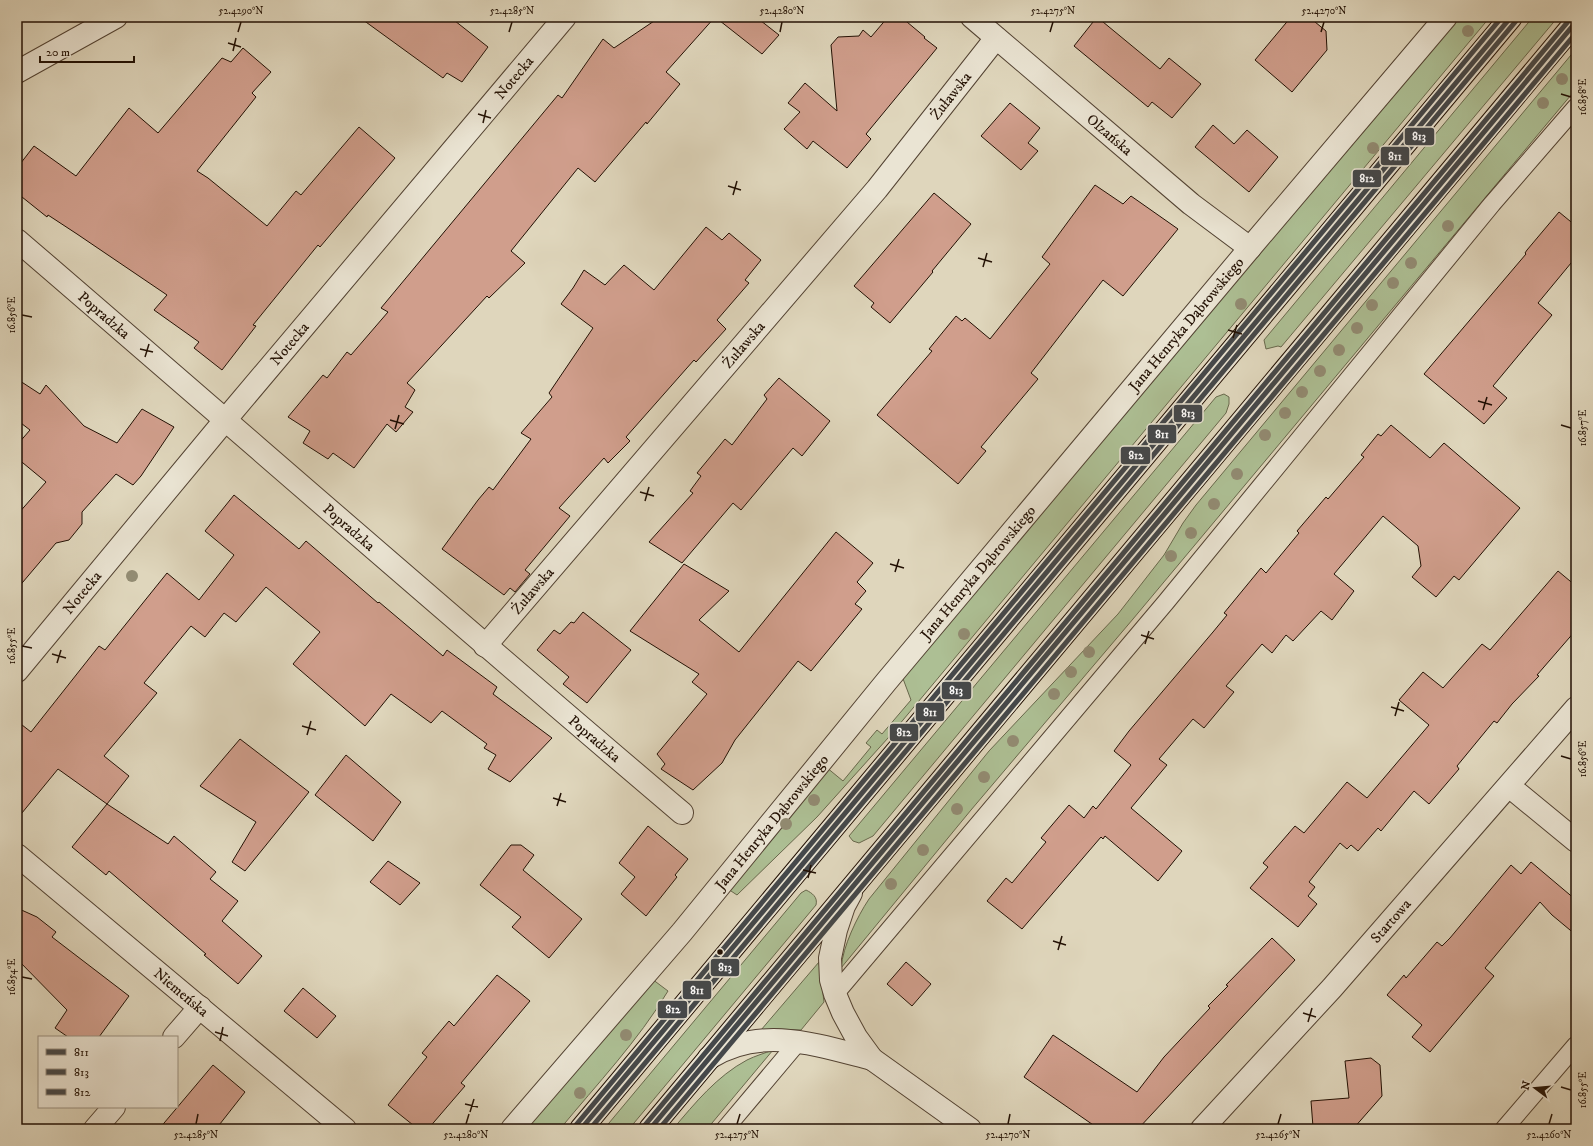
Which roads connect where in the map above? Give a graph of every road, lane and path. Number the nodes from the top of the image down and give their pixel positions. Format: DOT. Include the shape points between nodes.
graph roads {
  1 [pos="116,17"];
  2 [pos="565,17"];
  3 [pos="972,17"];
  4 [pos="1446,17"];
  5 [pos="1511,17"];
  6 [pos="1576,22"];
  7 [pos="996,38"];
  8 [pos="17,72"];
  9 [pos="1576,107"];
  10 [pos="17,240"];
  11 [pos="1250,248"];
  12 [pos="226,419"];
  13 [pos="485,646"];
  14 [pos="17,671"];
  15 [pos="1576,708"];
  16 [pos="1509,786"];
  17 [pos="682,813"];
  18 [pos="1576,841"];
  19 [pos="17,855"];
  20 [pos="858,881"];
  21 [pos="835,994"];
  22 [pos="200,1007"];
  23 [pos="175,1036"];
  24 [pos="799,1041"];
  25 [pos="1576,1045"];
  26 [pos="709,1058"];
  27 [pos="872,1060"];
  28 [pos="113,1108"];
  29 [pos="95,1129"];
  30 [pos="345,1129"];
  31 [pos="512,1129"];
  32 [pos="581,1129"];
  33 [pos="650,1129"];
  34 [pos="725,1129"];
  35 [pos="970,1129"];
  36 [pos="1202,1129"];
  37 [pos="1504,1129"];
  1 -- 8 [label="street"];
  2 -- 12 [label="street, Notecka"];
  3 -- 7 [label="street, Olzańska"];
  4 -- 11 [label="street, Jana Henryka Dąbrowskiego"];
  5 -- 32 [label="street"];
  6 -- 20 [label="street"];
  7 -- 11 [label="street, Olzańska" via="1191,204"];
  7 -- 13 [label="street, Żuławska" via="877,189"];
  9 -- 21 [label="lane" via="1492,204 1166,602"];
  10 -- 12 [label="street, Popradzka"];
  11 -- 31 [label="street, Jana Henryka Dąbrowskiego" via="886,682 682,932"];
  12 -- 13 [label="street, Popradzka"];
  12 -- 14 [label="street, Notecka"];
  13 -- 17 [label="street, Popradzka"];
  15 -- 16 [label="street, Startowa"];
  16 -- 18 [label="street"];
  16 -- 36 [label="street, Startowa" via="1332,988"];
  19 -- 22 [label="street, Niemeńska"];
  20 -- 21 [label="street" via="844,906 832,944 830,969"];
  20 -- 26 [label="street"];
  21 -- 27 [label="street" via="856,1037"];
  22 -- 23 [label="street"];
  22 -- 30 [label="street, Niemeńska"];
  24 -- 26 [label="street" via="750,1042 729,1048"];
  24 -- 27 [label="street"];
  24 -- 34 [label="lane"];
  25 -- 37 [label="lane"];
  26 -- 33 [label="street"];
  27 -- 35 [label="street"];
  28 -- 29 [label="street"];
}
